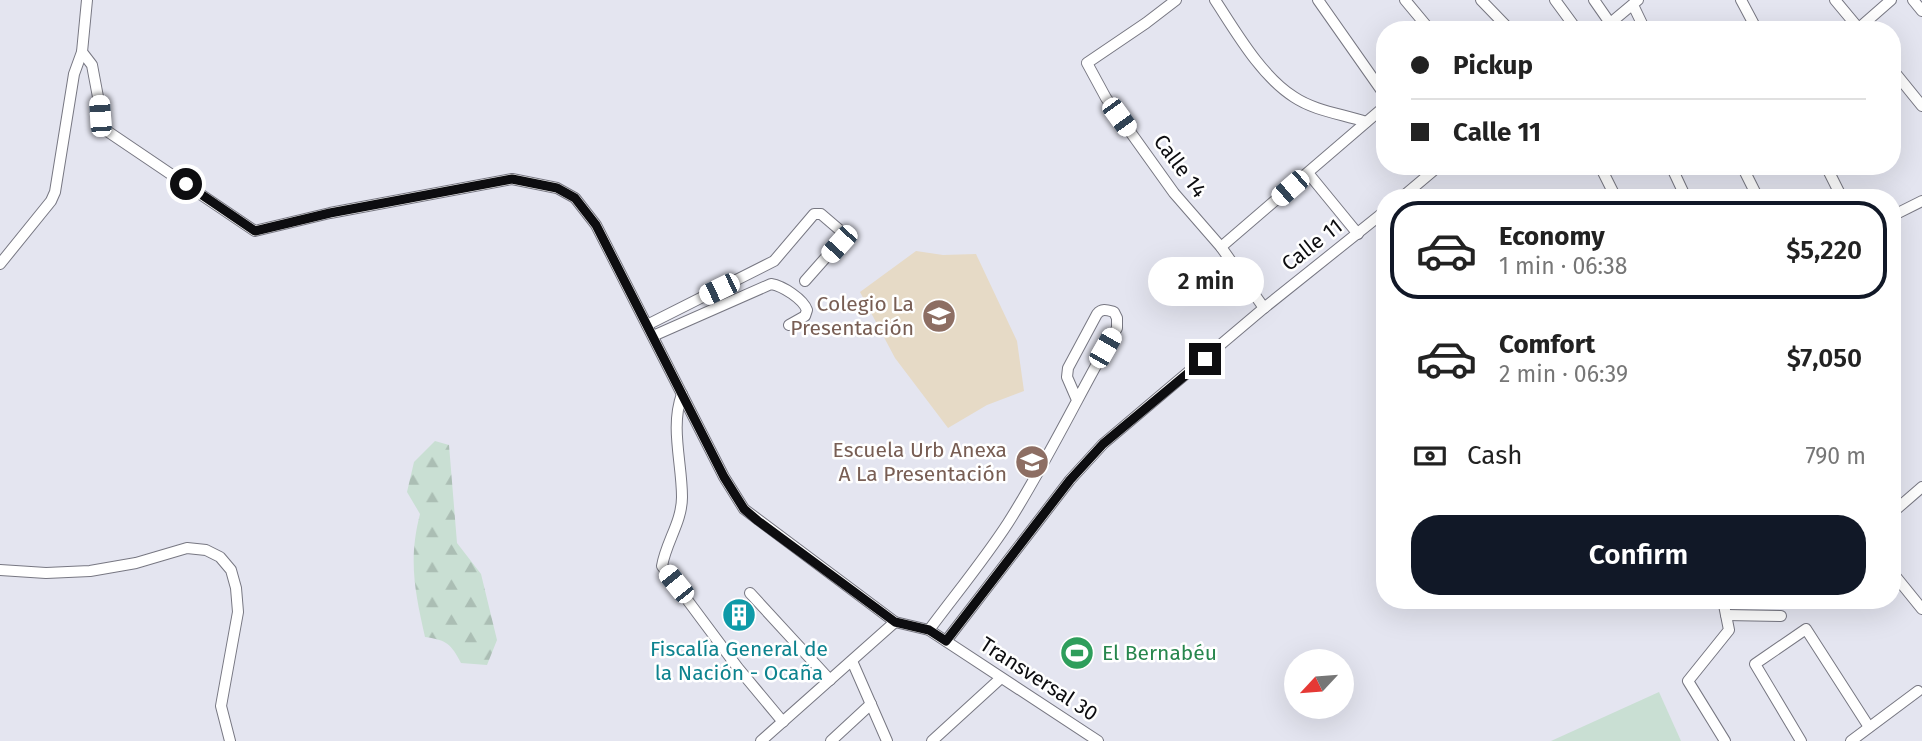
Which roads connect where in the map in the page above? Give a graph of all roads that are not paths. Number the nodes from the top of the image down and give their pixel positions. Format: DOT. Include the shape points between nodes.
graph roads {
  1 [pos="87,0"];
  2 [pos="1176,0"];
  3 [pos="1215,0"];
  4 [pos="1318,0"];
  5 [pos="1405,0"];
  6 [pos="1482,0"];
  7 [pos="1555,0"];
  8 [pos="1594,0"];
  9 [pos="1741,0"];
  10 [pos="1835,0"];
  11 [pos="1891,0"];
  12 [pos="1913,0"];
  13 [pos="1635,3"];
  14 [pos="1922,11"];
  15 [pos="1422,21"];
  16 [pos="1502,21"];
  17 [pos="1570,21"];
  18 [pos="1602,21"];
  19 [pos="1613,21"];
  20 [pos="1641,21"];
  21 [pos="1752,21"];
  22 [pos="1853,21"];
  23 [pos="1869,21"];
  24 [pos="82,52"];
  25 [pos="1901,80"];
  26 [pos="1376,83"];
  27 [pos="1922,106"];
  28 [pos="1376,114"];
  29 [pos="1366,122"];
  30 [pos="1308,173"];
  31 [pos="1428,175"];
  32 [pos="1412,189"];
  33 [pos="1922,201"];
  34 [pos="1901,212"];
  35 [pos="1376,219"];
  36 [pos="1358,234"];
  37 [pos="1221,247"];
  38 [pos="0,264"];
  39 [pos="805,281"];
  40 [pos="1264,308"];
  41 [pos="647,325"];
  42 [pos="789,326"];
  43 [pos="653,336"];
  44 [pos="682,394"];
  45 [pos="1077,400"];
  46 [pos="1922,487"];
  47 [pos="1901,505"];
  48 [pos="1007,524"];
  49 [pos="1027,536"];
  50 [pos="0,570"];
  51 [pos="1901,583"];
  52 [pos="750,593"];
  53 [pos="1922,608"];
  54 [pos="1725,609"];
  55 [pos="1726,615"];
  56 [pos="1781,616"];
  57 [pos="895,622"];
  58 [pos="929,630"];
  59 [pos="946,641"];
  60 [pos="852,661"];
  61 [pos="1001,678"];
  62 [pos="830,680"];
  63 [pos="1918,691"];
  64 [pos="871,704"];
  65 [pos="783,722"];
  66 [pos="1870,727"];
  67 [pos="230,741"];
  68 [pos="761,741"];
  69 [pos="831,741"];
  70 [pos="887,741"];
  71 [pos="932,741"];
  72 [pos="1098,741"];
  73 [pos="1725,741"];
  74 [pos="1801,741"];
  75 [pos="1851,741"];
  1 -- 24 [label="street"];
  2 -- 37 [label="street, Calle 14" via="1087,63 1106,98 1174,193"];
  3 -- 29 [label="street" via="1254,57 1293,97"];
  4 -- 26 [label="street"];
  5 -- 15 [label="street"];
  6 -- 16 [label="street"];
  7 -- 17 [label="street"];
  8 -- 18 [label="street"];
  9 -- 21 [label="street"];
  10 -- 22 [label="street"];
  11 -- 23 [label="street"];
  12 -- 14 [label="street"];
  13 -- 19 [label="street"];
  13 -- 20 [label="street"];
  24 -- 38 [label="street" via="74,74 55,192"];
  24 -- 41 [label="street, Transversal 30" via="92,65 104,129 255,231 512,179 557,188 575,198 596,225"];
  25 -- 27 [label="street"];
  28 -- 29 [label="street"];
  29 -- 30 [label="street"];
  30 -- 36 [label="street"];
  30 -- 37 [label="street"];
  31 -- 32 [label="street"];
  33 -- 34 [label="street"];
  35 -- 36 [label="street, Calle 11"];
  36 -- 40 [label="street, Calle 11"];
  37 -- 40 [label="street, Calle 14"];
  39 -- 41 [label="street" via="843,238 821,214 814,214 774,261"];
  40 -- 49 [label="street, Calle 11" via="1103,444"];
  41 -- 43 [label="street, Transversal 30"];
  42 -- 43 [label="street" via="805,316 805,304 771,284"];
  43 -- 44 [label="street, Transversal 30"];
  44 -- 57 [label="street, Transversal 30" via="744,509"];
  44 -- 65 [label="street" via="676,410 680,515 662,566"];
  45 -- 45 [label="street" via="1068,368 1097,314 1106,309 1114,312 1117,328"];
  45 -- 48 [label="street"];
  46 -- 47 [label="street"];
  48 -- 49 [label="street"];
  48 -- 58 [label="street"];
  49 -- 59 [label="street, Calle 11"];
  50 -- 67 [label="street" via="90,571 187,548 220,557 231,570 238,612 221,706"];
  51 -- 53 [label="street"];
  52 -- 62 [label="street"];
  54 -- 55 [label="street"];
  55 -- 56 [label="street"];
  55 -- 73 [label="street" via="1729,630 1688,681"];
  57 -- 58 [label="street, Transversal 30"];
  57 -- 60 [label="street"];
  58 -- 59 [label="street, Transversal 30"];
  59 -- 61 [label="street, Transversal 30"];
  60 -- 62 [label="street"];
  60 -- 64 [label="street"];
  61 -- 71 [label="street"];
  61 -- 72 [label="street, Transversal 30"];
  62 -- 65 [label="street"];
  63 -- 66 [label="street"];
  64 -- 69 [label="street"];
  64 -- 70 [label="street"];
  65 -- 68 [label="street"];
  66 -- 74 [label="street" via="1806,629 1755,664"];
  66 -- 75 [label="street"];
}
